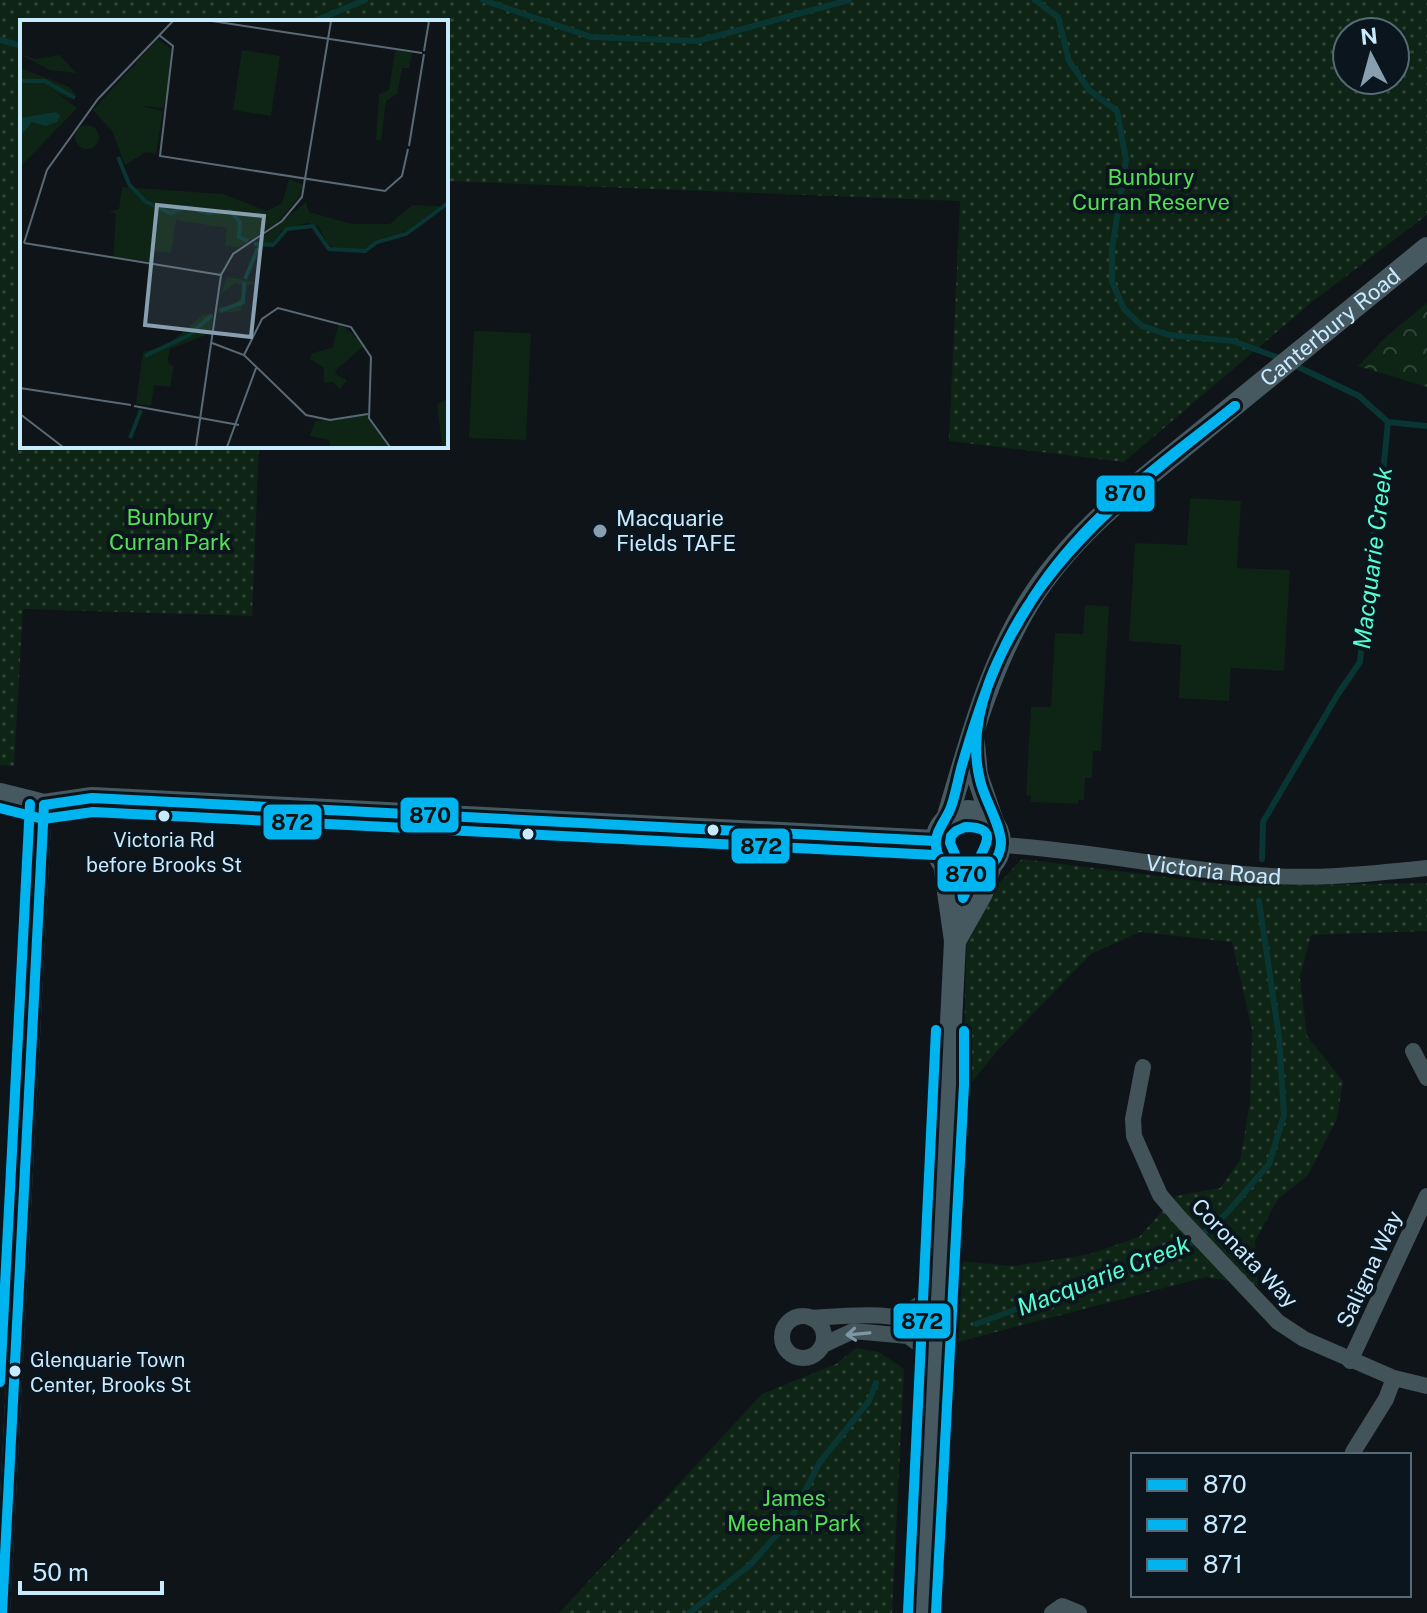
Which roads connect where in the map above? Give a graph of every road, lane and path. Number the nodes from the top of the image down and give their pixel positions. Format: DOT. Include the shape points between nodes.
graph roads {
  1 [pos="1427,248"];
  2 [pos="973,738"];
  3 [pos="0,794"];
  4 [pos="44,805"];
  5 [pos="947,819"];
  6 [pos="993,822"];
  7 [pos="936,841"];
  8 [pos="1001,845"];
  9 [pos="944,864"];
  10 [pos="990,868"];
  11 [pos="1427,868"];
  12 [pos="955,941"];
  13 [pos="1413,1051"];
  14 [pos="1143,1067"];
  15 [pos="1427,1078"];
  16 [pos="1427,1196"];
  17 [pos="939,1280"];
  18 [pos="892,1316"];
  19 [pos="811,1318"];
  20 [pos="936,1329"];
  21 [pos="908,1336"];
  22 [pos="823,1345"];
  23 [pos="1350,1361"];
  24 [pos="934,1368"];
  25 [pos="1394,1378"];
  26 [pos="1427,1386"];
  27 [pos="6,1429"];
  28 [pos="1353,1452"];
  29 [pos="2,1613"];
  30 [pos="922,1613"];
  31 [pos="1052,1613"];
  32 [pos="1079,1613"];
  1 -- 2 [label="main road, Canterbury Road" via="1123,496 1070,547 1030,601 1006,646 982,699"];
  2 -- 5 [label="main road, Canterbury Road"];
  2 -- 6 [label="main road, Canterbury Road" via="977,775"];
  3 -- 4 [label="main road"];
  4 -- 7 [label="main road" via="92,798"];
  4 -- 27 [label="street"];
  5 -- 6 [label="main road" via="971,811"];
  5 -- 7 [label="main road"];
  6 -- 8 [label="main road"];
  7 -- 9 [label="main road"];
  8 -- 10 [label="main road"];
  8 -- 11 [label="street, Victoria Road" via="1258,875 1361,875"];
  9 -- 10 [label="main road" via="966,876"];
  9 -- 12 [label="main road"];
  10 -- 12 [label="main road"];
  12 -- 17 [label="main road"];
  13 -- 15 [label="street"];
  14 -- 23 [label="street, Coronata Way" via="1134,1136 1160,1195 1278,1322"];
  16 -- 23 [label="street, Saligna Way"];
  17 -- 18 [label="street" via="928,1299"];
  17 -- 20 [label="main road"];
  18 -- 19 [label="street"];
  18 -- 20 [label="street"];
  19 -- 22 [label="street" via="822,1328"];
  19 -- 22 [label="street" via="790,1320 782,1333 784,1347 793,1356 807,1358"];
  20 -- 21 [label="street"];
  20 -- 24 [label="main road"];
  21 -- 22 [label="street, one-way" via="853,1331"];
  21 -- 24 [label="street" via="923,1347"];
  23 -- 25 [label="street, Coronata Way"];
  24 -- 30 [label="main road"];
  25 -- 26 [label="street, Coronata Way"];
  25 -- 28 [label="street"];
  27 -- 29 [label="street"];
  31 -- 32 [label="street" via="1062,1606"];
}
